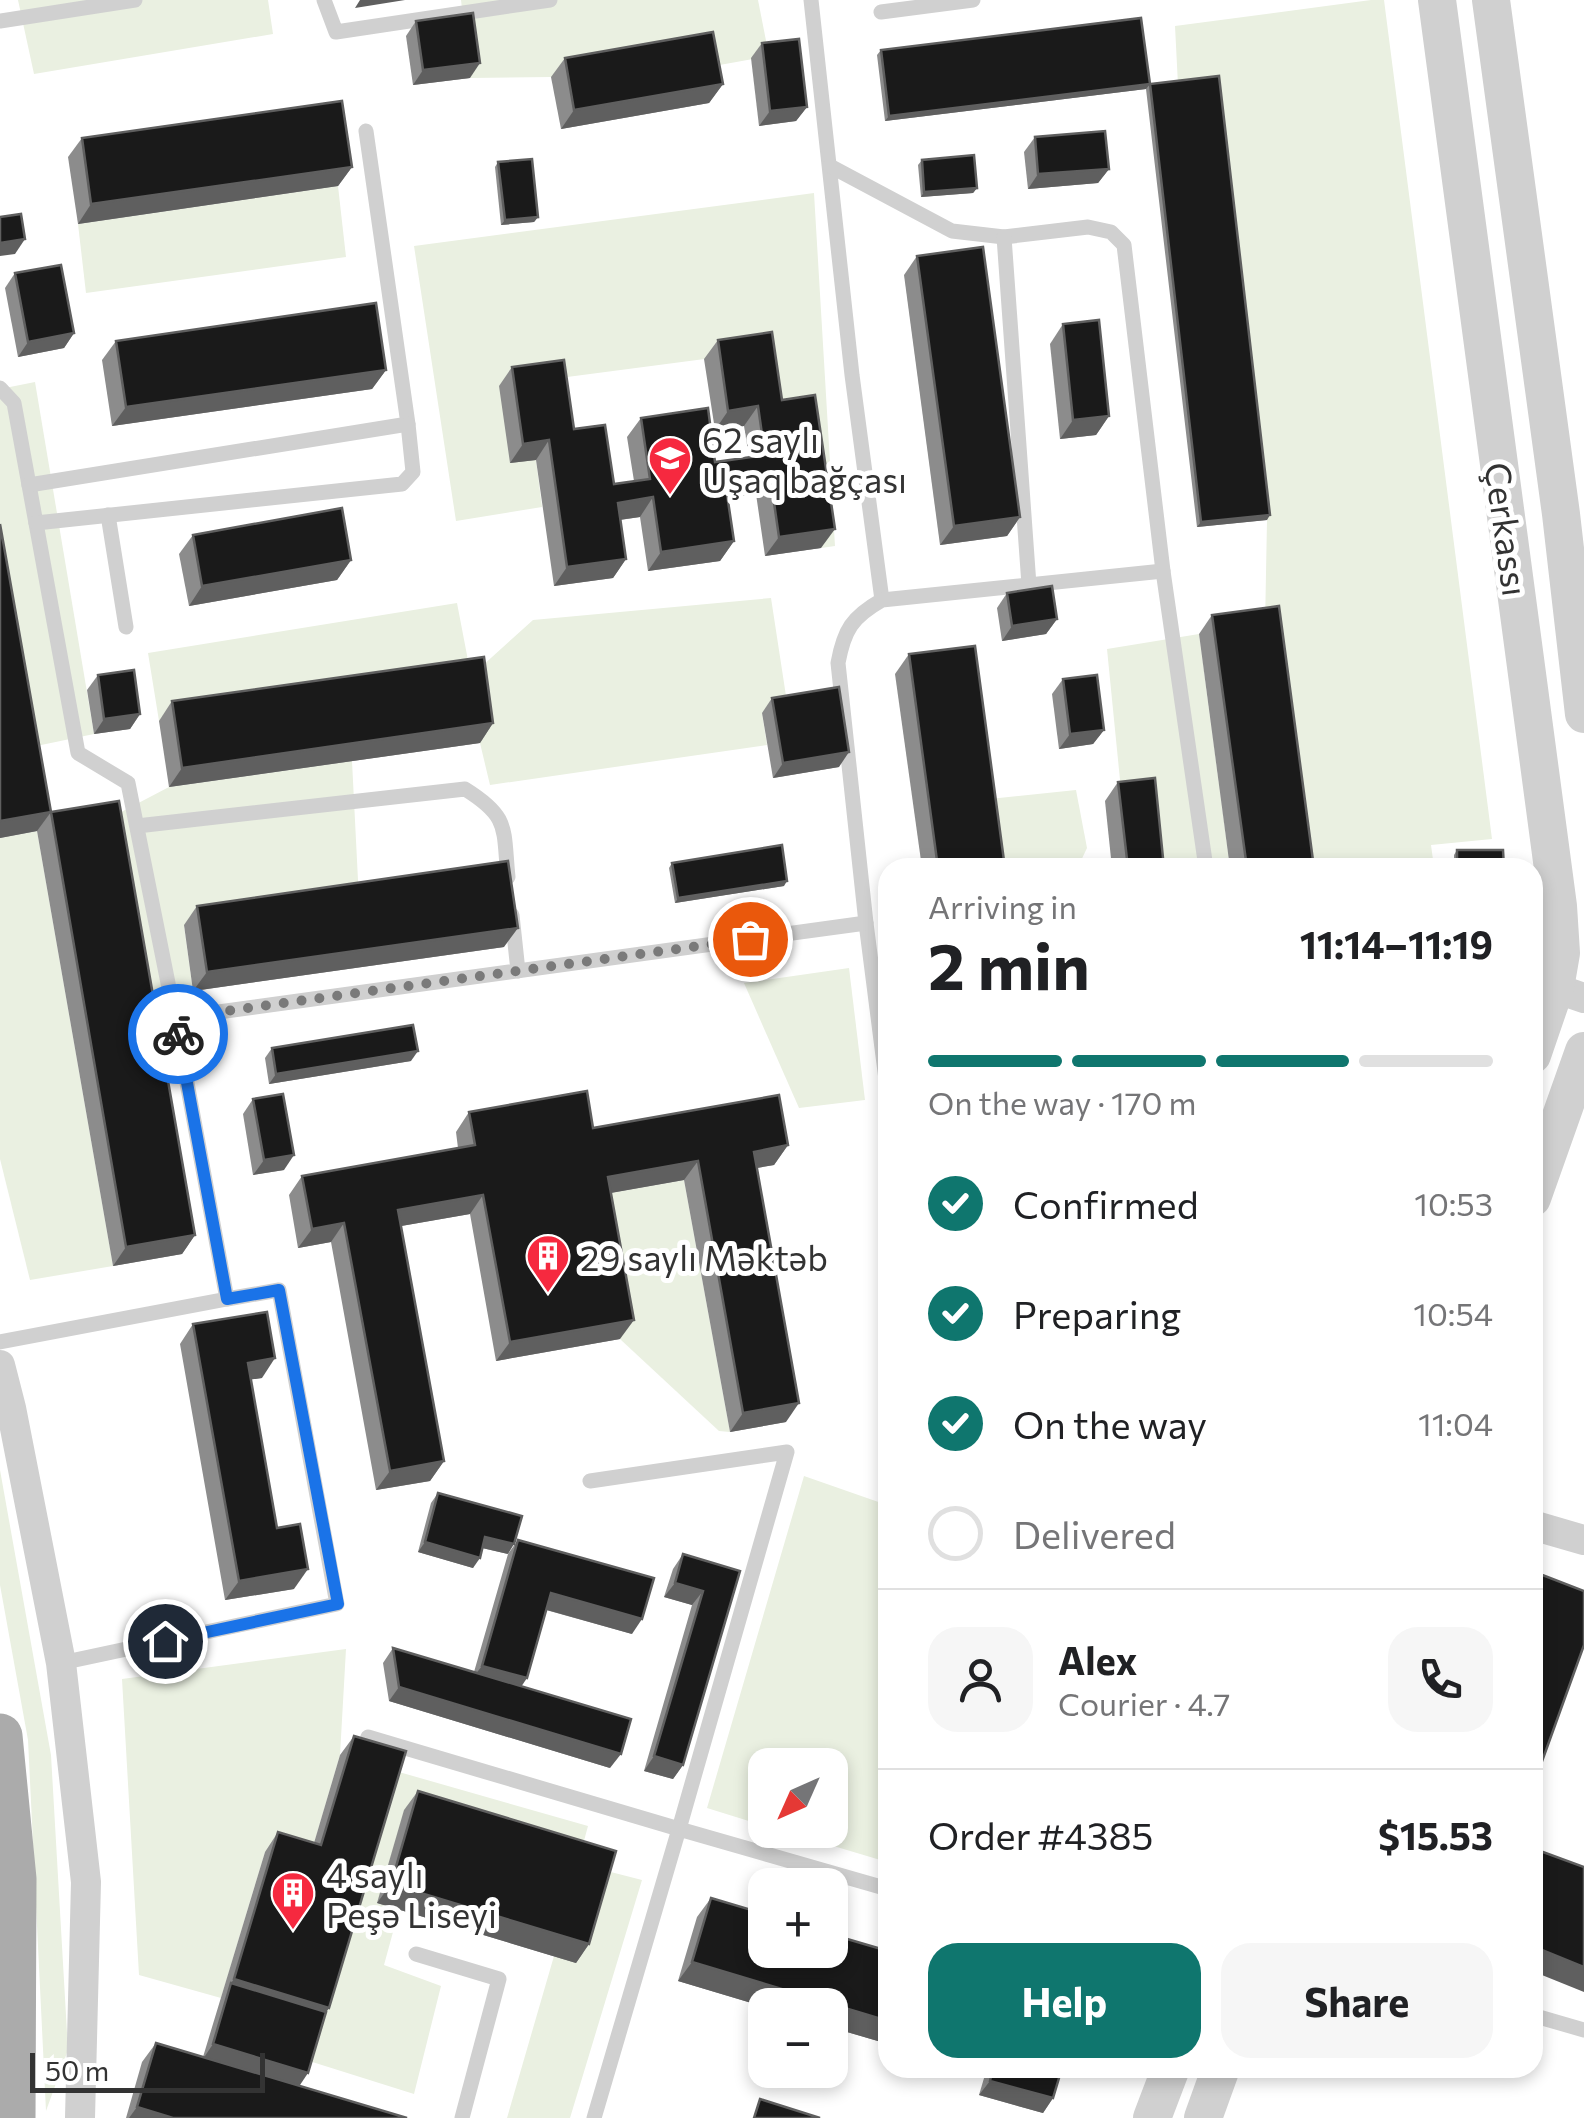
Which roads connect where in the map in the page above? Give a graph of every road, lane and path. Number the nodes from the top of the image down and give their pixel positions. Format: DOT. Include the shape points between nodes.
graph roads {
  1 [pos="135,0"];
  2 [pos="324,0"];
  3 [pos="550,0"];
  4 [pos="811,0"];
  5 [pos="973,0"];
  6 [pos="1437,0"];
  7 [pos="1492,0"];
  8 [pos="881,12"];
  9 [pos="0,21"];
  10 [pos="366,131"];
  11 [pos="830,166"];
  12 [pos="1004,237"];
  13 [pos="0,388"];
  14 [pos="408,424"];
  15 [pos="29,485"];
  16 [pos="1573,512"];
  17 [pos="108,516"];
  18 [pos="36,523"];
  19 [pos="1163,571"];
  20 [pos="1029,585"];
  21 [pos="882,600"];
  22 [pos="126,627"];
  23 [pos="1584,714"];
  24 [pos="137,826"];
  25 [pos="1205,858"];
  26 [pos="866,923"];
  27 [pos="518,971"];
  28 [pos="1570,993"];
  29 [pos="878,1017"];
  30 [pos="175,1018"];
  31 [pos="1543,1037"];
  32 [pos="1584,1051"];
  33 [pos="1543,1167"];
  34 [pos="227,1299"];
  35 [pos="0,1342"];
  36 [pos="0,1364"];
  37 [pos="590,1481"];
  38 [pos="1543,1528"];
  39 [pos="1584,1540"];
  40 [pos="61,1663"];
  41 [pos="0,1736"];
  42 [pos="368,1737"];
  43 [pos="680,1830"];
  44 [pos="878,1885"];
  45 [pos="416,1954"];
  46 [pos="1543,2019"];
  47 [pos="1584,2030"];
  48 [pos="1166,2078"];
  49 [pos="1217,2078"];
  50 [pos="12,2118"];
  51 [pos="80,2118"];
  52 [pos="462,2118"];
  53 [pos="594,2118"];
  54 [pos="1152,2118"];
  55 [pos="1203,2118"];
  1 -- 9 [label="lane"];
  2 -- 3 [label="lane" via="336,32"];
  4 -- 11 [label="lane"];
  5 -- 8 [label="lane"];
  6 -- 28 [label="street, Çerkassı"];
  7 -- 16 [label="street, Çerkassı"];
  10 -- 14 [label="lane"];
  11 -- 12 [label="lane" via="952,231"];
  11 -- 21 [label="lane"];
  12 -- 19 [label="lane" via="1088,227 1111,232 1124,244"];
  12 -- 20 [label="lane"];
  13 -- 15 [label="lane" via="14,403"];
  14 -- 15 [label="lane"];
  14 -- 17 [label="lane" via="413,472 402,484"];
  15 -- 18 [label="lane"];
  16 -- 23 [label="street, Çerkassı"];
  17 -- 18 [label="lane"];
  17 -- 22 [label="lane"];
  18 -- 24 [label="lane" via="78,753 128,782"];
  19 -- 20 [label="lane"];
  19 -- 25 [label="lane"];
  20 -- 21 [label="lane"];
  21 -- 26 [label="lane" via="862,611 842,638 838,664"];
  24 -- 27 [label="lane" via="464,788 503,823"];
  24 -- 30 [label="lane"];
  26 -- 27 [label="lane"];
  26 -- 29 [label="lane"];
  27 -- 30 [label="lane"];
  28 -- 31 [label="street, Çerkassı"];
  30 -- 34 [label="lane"];
  32 -- 33 [label="street"];
  34 -- 35 [label="lane"];
  34 -- 40 [label="lane" via="279,1290 338,1604"];
  36 -- 40 [label="street"];
  37 -- 43 [label="lane" via="787,1452"];
  38 -- 39 [label="street"];
  40 -- 51 [label="street" via="86,1882"];
  41 -- 50 [label="main road" via="14,1879"];
  42 -- 43 [label="lane"];
  43 -- 44 [label="lane"];
  43 -- 53 [label="lane"];
  45 -- 52 [label="lane" via="499,1979"];
  46 -- 47 [label="lane"];
  48 -- 54 [label="street"];
  49 -- 55 [label="street"];
}
